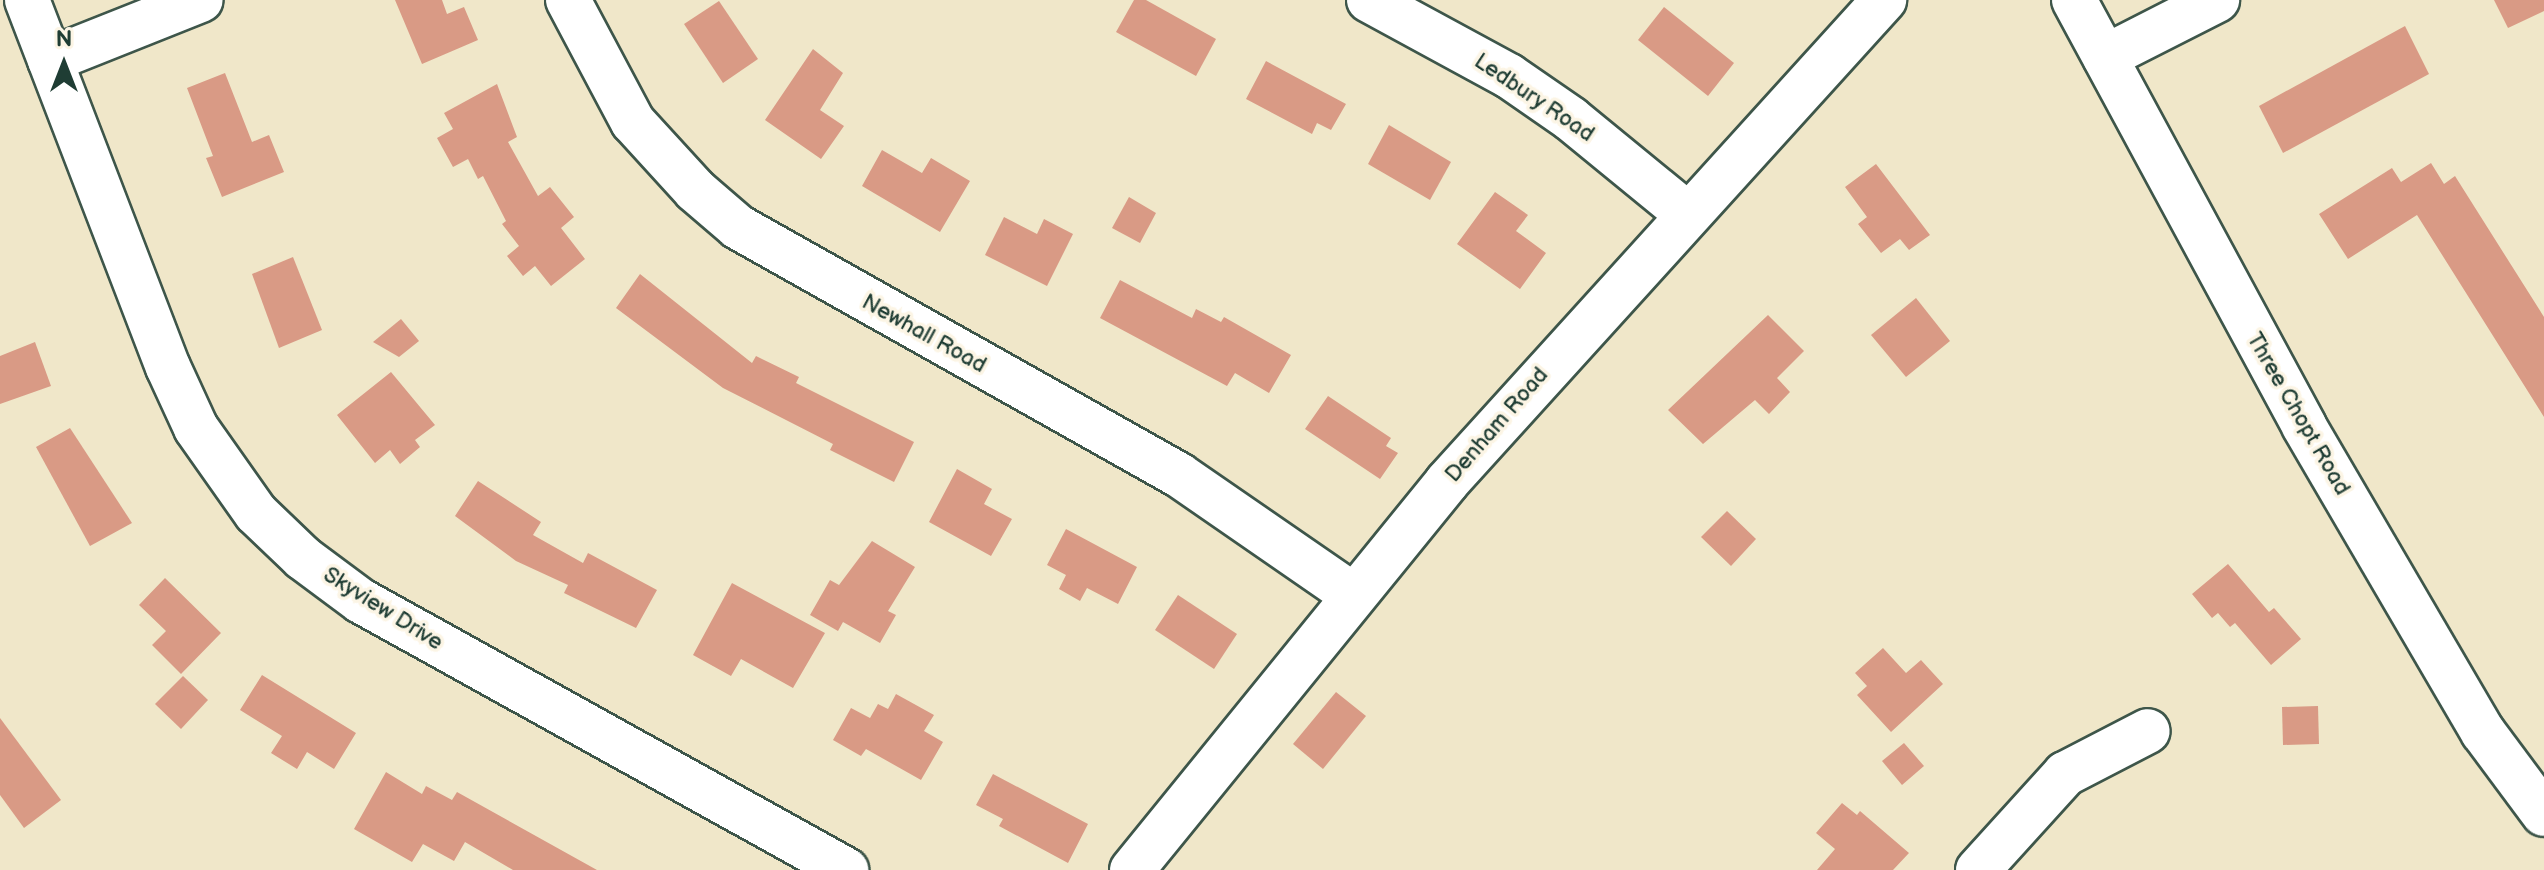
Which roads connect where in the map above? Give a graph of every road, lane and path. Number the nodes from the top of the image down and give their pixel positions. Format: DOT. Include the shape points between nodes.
graph roads {
  1 [pos="27,0"];
  2 [pos="201,0"];
  3 [pos="568,0"];
  4 [pos="1369,0"];
  5 [pos="1884,0"];
  6 [pos="2074,0"];
  7 [pos="2217,0"];
  8 [pos="2105,57"];
  9 [pos="50,60"];
  10 [pos="1687,214"];
  11 [pos="1353,595"];
  12 [pos="2148,731"];
  13 [pos="2544,814"];
  14 [pos="846,870"];
  15 [pos="1132,870"];
  16 [pos="1978,870"];
  1 -- 9 [label="street, Skyview Drive"];
  2 -- 9 [label="street"];
  3 -- 11 [label="street, Newhall Road" via="633,122 695,190 738,227 1179,475"];
  4 -- 10 [label="street, Ledbury Road" via="1509,76 1571,119"];
  5 -- 10 [label="street, Denham Road"];
  6 -- 8 [label="street, Three Chopt Road"];
  7 -- 8 [label="street"];
  8 -- 13 [label="street, Three Chopt Road" via="2311,439 2483,732"];
  9 -- 14 [label="street, Skyview Drive" via="168,367 196,428 256,513 303,558 361,601"];
  10 -- 11 [label="street, Denham Road" via="1551,362"];
  11 -- 15 [label="street, Denham Road"];
  12 -- 16 [label="street" via="2065,774"];
}
